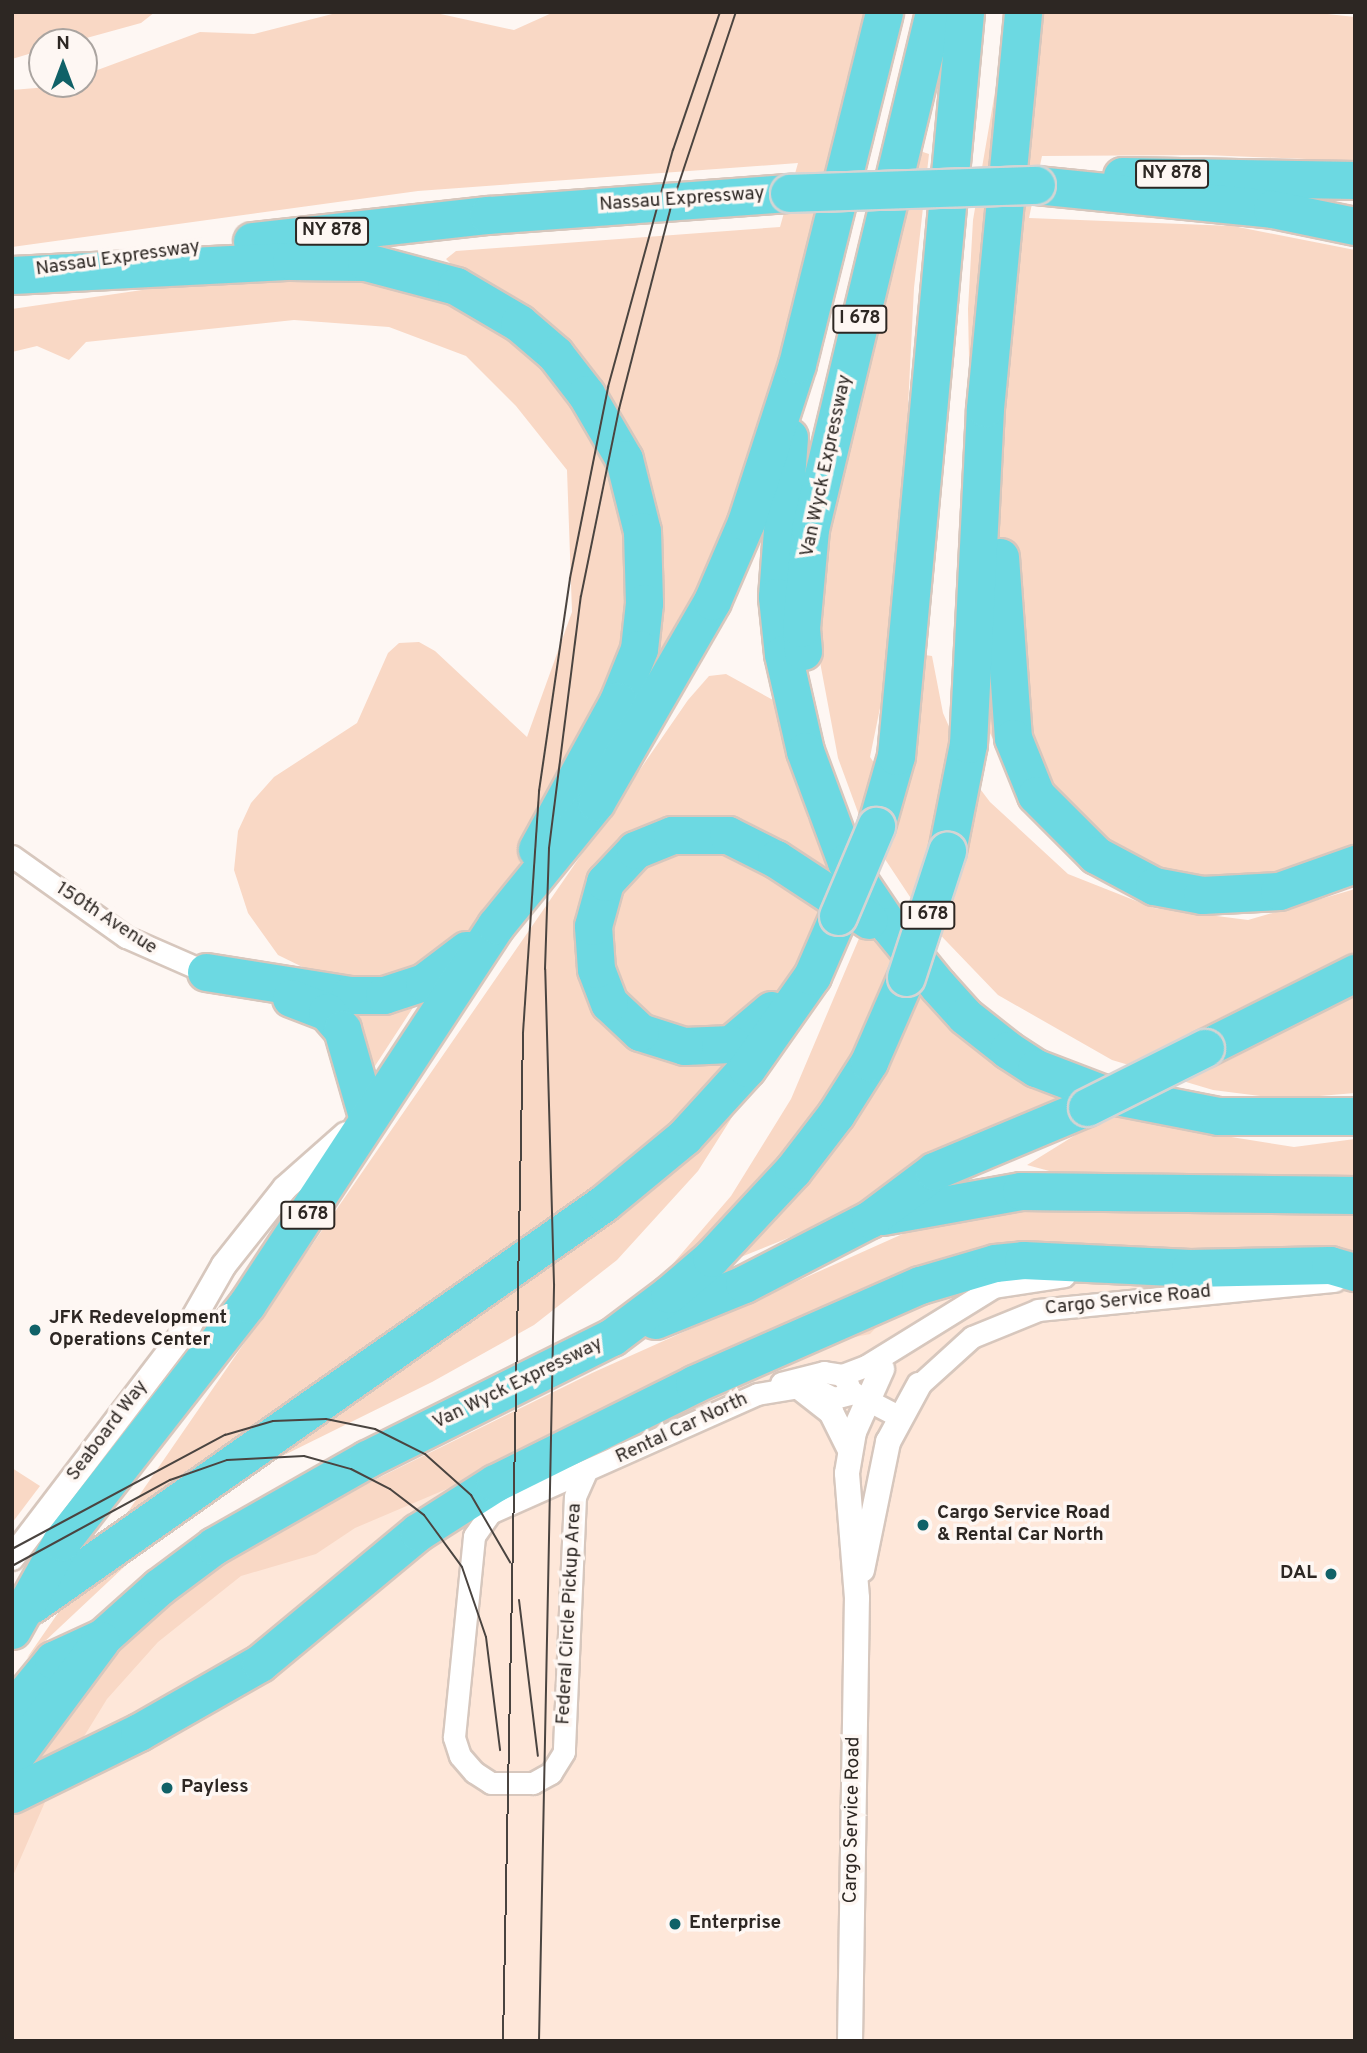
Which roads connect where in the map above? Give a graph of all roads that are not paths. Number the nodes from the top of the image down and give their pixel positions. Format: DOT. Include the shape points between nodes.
graph roads {
  1 [pos="934,12"];
  2 [pos="965,12"];
  3 [pos="1023,12"];
  4 [pos="882,19"];
  5 [pos="1355,180"];
  6 [pos="1036,185"];
  7 [pos="1355,226"];
  8 [pos="12,275"];
  9 [pos="797,364"];
  10 [pos="982,482"];
  11 [pos="12,856"];
  12 [pos="1355,864"];
  13 [pos="496,925"];
  14 [pos="901,941"];
  15 [pos="206,972"];
  16 [pos="1355,973"];
  17 [pos="811,976"];
  18 [pos="922,982"];
  19 [pos="368,1116"];
  20 [pos="1355,1116"];
  21 [pos="1355,1195"];
  22 [pos="870,1219"];
  23 [pos="1355,1272"];
  24 [pos="1355,1279"];
  25 [pos="1250,1289"];
  26 [pos="612,1337"];
  27 [pos="902,1342"];
  28 [pos="882,1369"];
  29 [pos="842,1375"];
  30 [pos="919,1385"];
  31 [pos="799,1387"];
  32 [pos="757,1394"];
  33 [pos="860,1396"];
  34 [pos="898,1416"];
  35 [pos="850,1450"];
  36 [pos="585,1474"];
  37 [pos="12,1558"];
  38 [pos="857,1598"];
  39 [pos="16,1614"];
  40 [pos="103,1637"];
  41 [pos="12,1710"];
  42 [pos="12,1760"];
  43 [pos="12,1794"];
  44 [pos="850,2041"];
  1 -- 18 [label="highway, Van Wyck Expressway / I 678" via="826,453 810,529 801,628 809,705 823,758"];
  2 -- 17 [label="highway, bridge" via="896,756 876,825"];
  3 -- 10 [label="highway, Van Wyck Expressway / I 678"];
  4 -- 9 [label="highway"];
  5 -- 6 [label="highway, Nassau Expressway / NY 878" via="1146,174"];
  6 -- 7 [label="highway" via="1272,209"];
  6 -- 8 [label="highway, Nassau Expressway / NY 878, bridge" via="789,193 404,224"];
  8 -- 13 [label="highway" via="317,260 388,265 445,281 499,309 538,338 579,384 624,459 631,482 642,531 643,627 618,701"];
  9 -- 13 [label="highway, I 678" via="746,522 712,601 596,802"];
  9 -- 14 [label="highway" via="777,597 783,654 805,751 829,823 867,896"];
  10 -- 12 [label="highway" via="999,556 1013,738 1036,794 1074,835 1096,855 1154,886 1202,895 1279,891"];
  10 -- 18 [label="highway, Van Wyck Expressway / I 678, bridge" via="968,744"];
  11 -- 15 [label="street, 150th Avenue" via="126,937"];
  13 -- 15 [label="highway" via="437,975 411,989 384,995 350,995"];
  13 -- 19 [label="highway, I 678"];
  14 -- 17 [label="highway" via="776,859 728,835 672,835 635,850 605,882 593,926 596,969 609,1003 640,1032 684,1046 731,1044"];
  14 -- 18 [label="highway"];
  15 -- 19 [label="highway" via="327,1012 347,1039"];
  16 -- 22 [label="highway, bridge" via="1087,1107 934,1171"];
  17 -- 39 [label="highway" via="747,1068 684,1137 604,1203"];
  18 -- 20 [label="highway" via="1036,1068 1101,1093 1218,1116"];
  18 -- 26 [label="highway, Van Wyck Expressway / I 678" via="793,1170 711,1258"];
  19 -- 37 [label="street, Seaboard Way" via="285,1188 224,1265 189,1326"];
  19 -- 39 [label="highway, I 678" via="305,1221 247,1304 61,1542"];
  21 -- 22 [label="highway" via="1021,1191"];
  22 -- 26 [label="highway" via="744,1284"];
  23 -- 43 [label="highway" via="1329,1265 1190,1268 1023,1260 995,1263 920,1285 694,1384 495,1483 418,1532 260,1663 139,1732"];
  24 -- 25 [label="street, Cargo Service Road"];
  25 -- 27 [label="street, Cargo Service Road" via="1199,1280 1093,1275 1011,1283 970,1299"];
  25 -- 30 [label="street, Cargo Service Road" via="1038,1310 972,1337"];
  26 -- 40 [label="highway, Van Wyck Expressway / I 678" via="280,1506 159,1587"];
  27 -- 28 [label="street, Cargo Service Road"];
  27 -- 29 [label="street" via="866,1366"];
  28 -- 33 [label="street, Cargo Service Road"];
  29 -- 32 [label="street" via="811,1372"];
  29 -- 33 [label="street"];
  30 -- 34 [label="street, Cargo Service Road"];
  31 -- 32 [label="street, Rental Car North"];
  31 -- 33 [label="street, Rental Car North" via="814,1388 834,1398"];
  31 -- 35 [label="street" via="831,1412"];
  32 -- 36 [label="street, Rental Car North"];
  33 -- 34 [label="street, Rental Car North"];
  33 -- 35 [label="street, Cargo Service Road"];
  34 -- 38 [label="street, Cargo Service Road" via="883,1459"];
  35 -- 38 [label="street, Cargo Service Road" via="846,1495"];
  36 -- 36 [label="street, Federal Circle Pickup Area" via="575,1496 564,1752 551,1773 533,1783 491,1783 460,1756 454,1737 474,1536 490,1513"];
  38 -- 44 [label="street, Cargo Service Road"];
  40 -- 41 [label="highway, Van Wyck Expressway / I 678" via="53,1660"];
  40 -- 42 [label="highway"];
}
